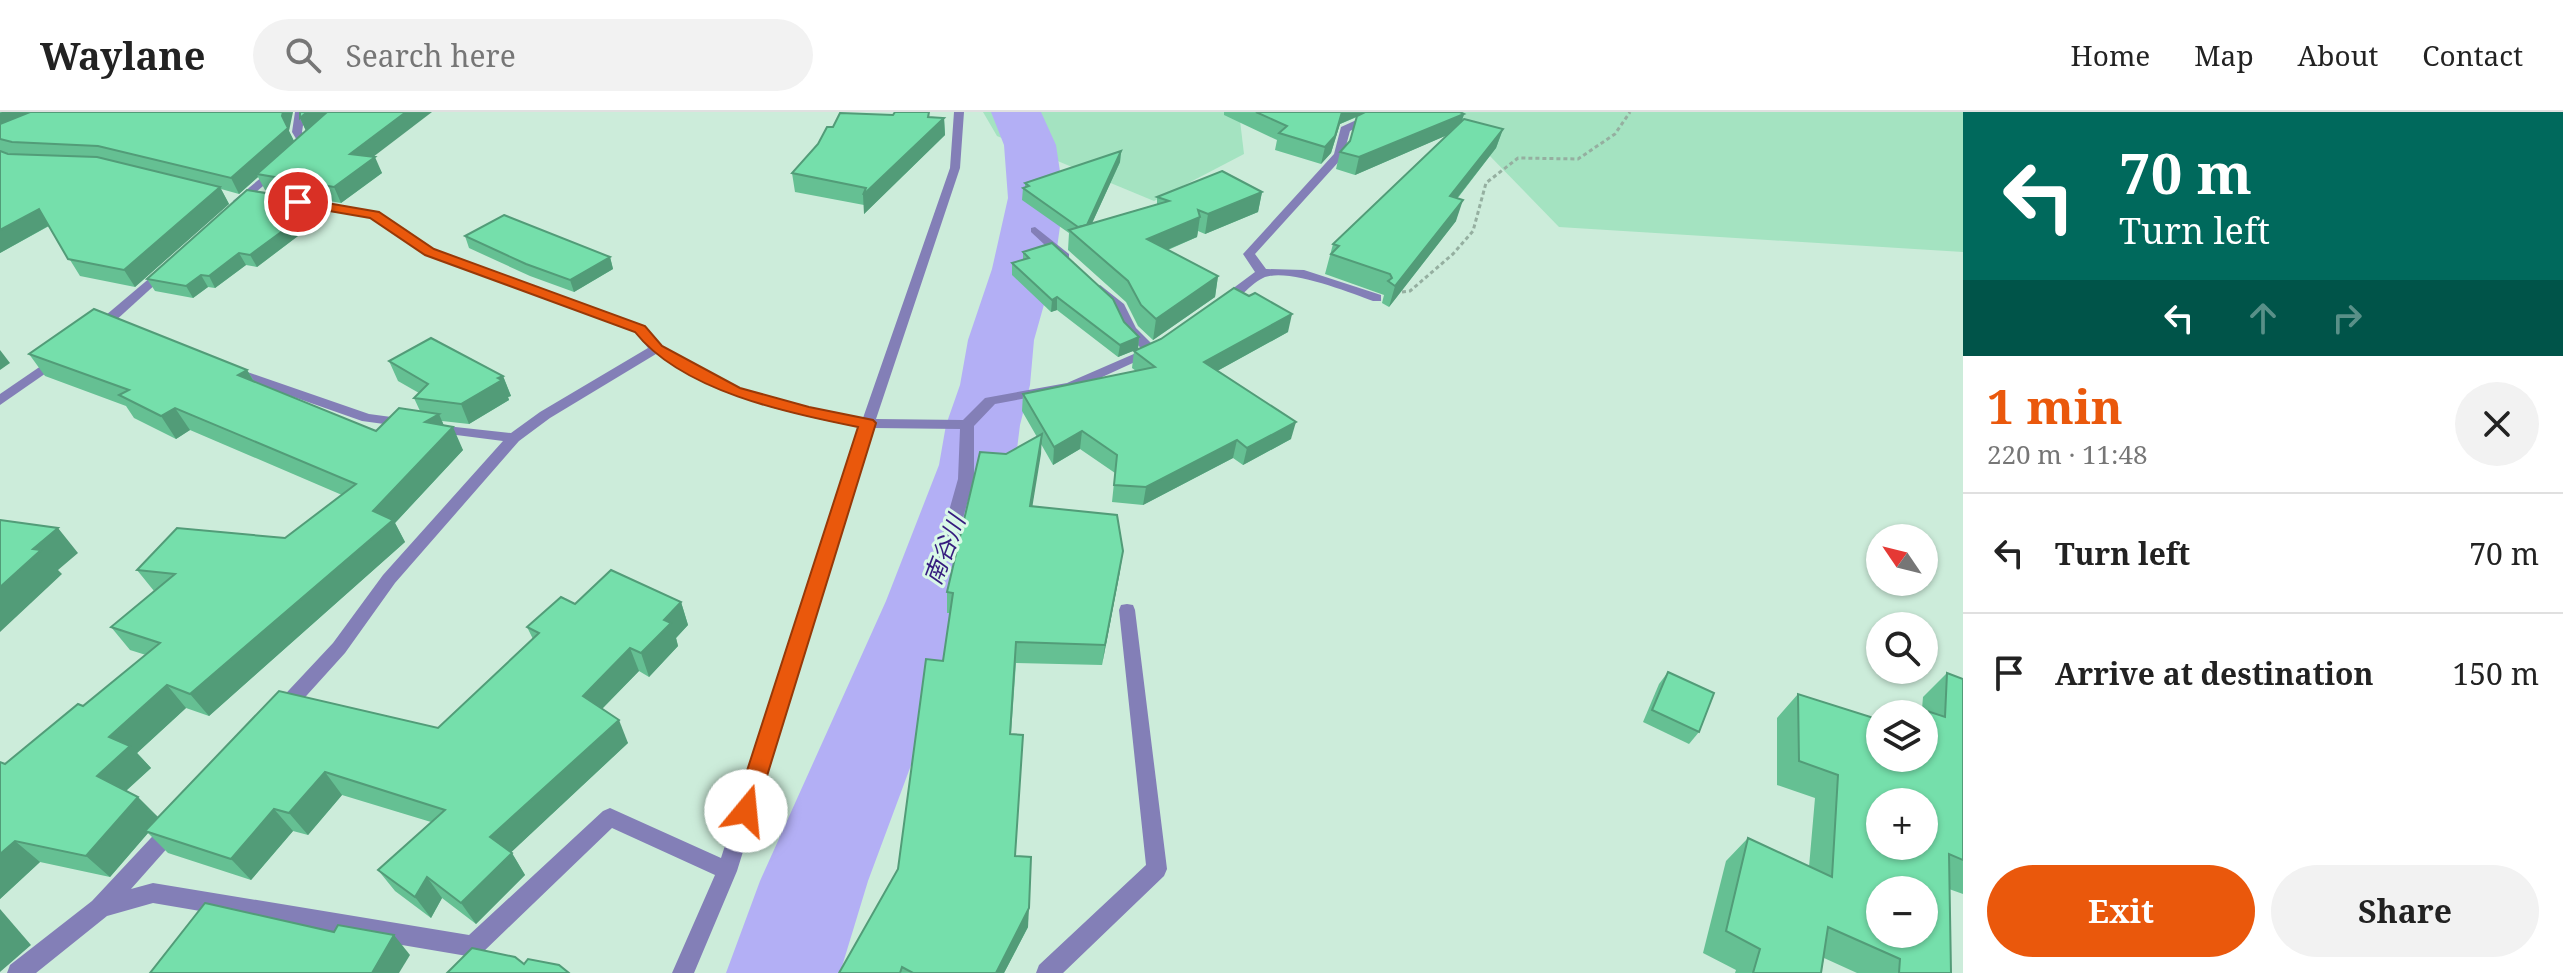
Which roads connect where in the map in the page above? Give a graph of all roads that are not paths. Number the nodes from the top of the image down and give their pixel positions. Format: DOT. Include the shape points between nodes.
graph roads {
  1 [pos="300,112"];
  2 [pos="959,112"];
  3 [pos="1382,112"];
  4 [pos="305,145"];
  5 [pos="284,164"];
  6 [pos="290,201"];
  7 [pos="227,203"];
  8 [pos="1035,230"];
  9 [pos="174,261"];
  10 [pos="1077,269"];
  11 [pos="1262,273"];
  12 [pos="1088,278"];
  13 [pos="1377,298"];
  14 [pos="1202,316"];
  15 [pos="84,339"];
  16 [pos="1164,342"];
  17 [pos="72,348"];
  18 [pos="656,349"];
  19 [pos="1152,351"];
  20 [pos="214,364"];
  21 [pos="0,401"];
  22 [pos="868,423"];
  23 [pos="967,425"];
  24 [pos="514,438"];
  25 [pos="944,557"];
  26 [pos="1127,610"];
  27 [pos="267,727"];
  28 [pos="183,817"];
  29 [pos="727,871"];
  30 [pos="100,908"];
  31 [pos="18,973"];
  32 [pos="683,973"];
  33 [pos="1047,973"];
  1 -- 4 [label="street" via="297,132"];
  2 -- 22 [label="street" via="955,168"];
  3 -- 11 [label="street" via="1345,129 1339,155 1249,254"];
  5 -- 7 [label="street" via="250,196"];
  6 -- 18 [label="street" via="374,215 430,252 640,329"];
  8 -- 10 [label="street"];
  9 -- 15 [label="street" via="114,325"];
  11 -- 13 [label="street" via="1304,274"];
  11 -- 14 [label="street"];
  12 -- 19 [label="street" via="1120,307 1130,330"];
  16 -- 19 [label="street"];
  17 -- 21 [label="street"];
  18 -- 22 [label="street" via="735,391"];
  18 -- 24 [label="street"];
  19 -- 23 [label="street" via="1071,386 990,401"];
  20 -- 24 [label="street" via="367,418"];
  22 -- 23 [label="street"];
  22 -- 29 [label="street"];
  23 -- 25 [label="street" via="966,479"];
  24 -- 27 [label="street"];
  26 -- 33 [label="street" via="1157,869"];
  28 -- 30 [label="street"];
  29 -- 30 [label="street" via="610,817 473,946 153,893"];
  29 -- 32 [label="street"];
  30 -- 31 [label="street"];
}
